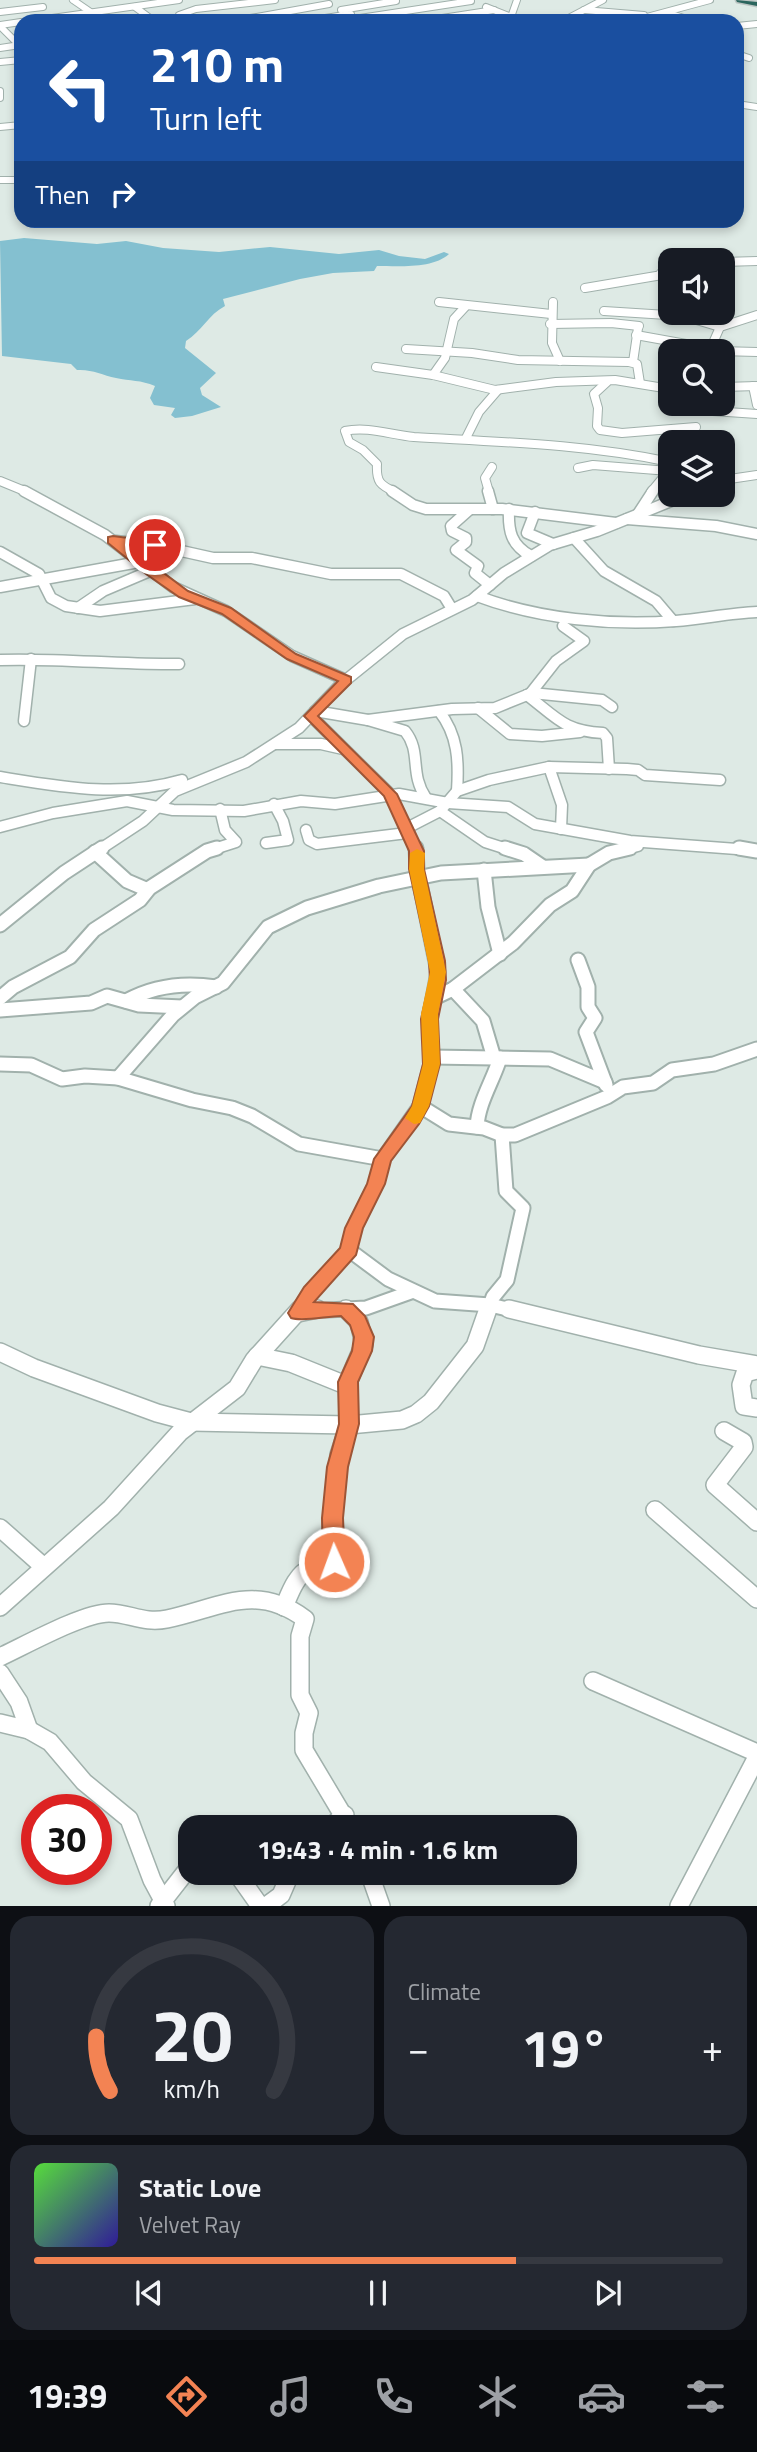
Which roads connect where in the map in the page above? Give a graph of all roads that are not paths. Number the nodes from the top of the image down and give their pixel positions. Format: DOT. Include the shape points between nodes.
graph roads {
  1 [pos="34,0"];
  2 [pos="73,0"];
  3 [pos="138,0"];
  4 [pos="179,0"];
  5 [pos="275,0"];
  6 [pos="320,0"];
  7 [pos="422,0"];
  8 [pos="470,0"];
  9 [pos="710,0"];
  10 [pos="740,0"];
  11 [pos="174,1"];
  12 [pos="396,1"];
  13 [pos="583,1"];
  14 [pos="600,1"];
  15 [pos="42,3"];
  16 [pos="330,4"];
  17 [pos="757,4"];
  18 [pos="147,5"];
  19 [pos="135,7"];
  20 [pos="439,7"];
  21 [pos="196,9"];
  22 [pos="341,9"];
  23 [pos="494,10"];
  24 [pos="584,10"];
  25 [pos="1,11"];
  26 [pos="89,13"];
  27 [pos="667,13"];
  28 [pos="82,14"];
  29 [pos="144,14"];
  30 [pos="182,14"];
  31 [pos="274,14"];
  32 [pos="351,14"];
  33 [pos="398,14"];
  34 [pos="457,14"];
  35 [pos="467,14"];
  36 [pos="504,14"];
  37 [pos="577,14"];
  38 [pos="629,14"];
  39 [pos="662,14"];
  40 [pos="670,14"];
  41 [pos="0,25"];
  42 [pos="14,40"];
  43 [pos="744,56"];
  44 [pos="749,58"];
  45 [pos="0,92"];
  46 [pos="0,98"];
  47 [pos="757,261"];
  48 [pos="735,262"];
  49 [pos="658,274"];
  50 [pos="585,288"];
  51 [pos="601,301"];
  52 [pos="439,302"];
  53 [pos="553,302"];
  54 [pos="466,306"];
  55 [pos="604,312"];
  56 [pos="551,314"];
  57 [pos="658,315"];
  58 [pos="757,315"];
  59 [pos="604,323"];
  60 [pos="550,324"];
  61 [pos="714,325"];
  62 [pos="720,327"];
  63 [pos="638,331"];
  64 [pos="669,339"];
  65 [pos="716,339"];
  66 [pos="405,349"];
  67 [pos="735,351"];
  68 [pos="447,352"];
  69 [pos="757,352"];
  70 [pos="560,361"];
  71 [pos="633,362"];
  72 [pos="376,367"];
  73 [pos="433,375"];
  74 [pos="609,381"];
  75 [pos="640,383"];
  76 [pos="755,386"];
  77 [pos="735,387"];
  78 [pos="658,388"];
  79 [pos="498,390"];
  80 [pos="757,405"];
  81 [pos="735,411"];
  82 [pos="757,414"];
  83 [pos="601,430"];
  84 [pos="658,432"];
  85 [pos="466,438"];
  86 [pos="582,447"];
  87 [pos="658,464"];
  88 [pos="492,467"];
  89 [pos="658,467"];
  90 [pos="578,468"];
  91 [pos="757,474"];
  92 [pos="735,477"];
  93 [pos="0,481"];
  94 [pos="658,483"];
  95 [pos="658,506"];
  96 [pos="493,509"];
  97 [pos="509,509"];
  98 [pos="468,510"];
  99 [pos="534,512"];
  100 [pos="638,514"];
  101 [pos="622,521"];
  102 [pos="757,534"];
  103 [pos="574,538"];
  104 [pos="113,540"];
  105 [pos="553,544"];
  106 [pos="0,552"];
  107 [pos="531,556"];
  108 [pos="139,562"];
  109 [pos="150,571"];
  110 [pos="43,580"];
  111 [pos="490,585"];
  112 [pos="0,587"];
  113 [pos="477,596"];
  114 [pos="195,600"];
  115 [pos="78,608"];
  116 [pos="452,609"];
  117 [pos="757,612"];
  118 [pos="673,621"];
  119 [pos="563,626"];
  120 [pos="31,659"];
  121 [pos="0,660"];
  122 [pos="179,664"];
  123 [pos="346,680"];
  124 [pos="528,694"];
  125 [pos="612,707"];
  126 [pos="478,708"];
  127 [pos="439,711"];
  128 [pos="313,714"];
  129 [pos="368,720"];
  130 [pos="24,721"];
  131 [pos="580,732"];
  132 [pos="270,746"];
  133 [pos="344,749"];
  134 [pos="0,767"];
  135 [pos="549,767"];
  136 [pos="609,769"];
  137 [pos="0,777"];
  138 [pos="16,779"];
  139 [pos="720,780"];
  140 [pos="457,791"];
  141 [pos="390,794"];
  142 [pos="426,798"];
  143 [pos="274,804"];
  144 [pos="159,806"];
  145 [pos="444,807"];
  146 [pos="220,809"];
  147 [pos="0,827"];
  148 [pos="561,829"];
  149 [pos="306,830"];
  150 [pos="406,831"];
  151 [pos="266,843"];
  152 [pos="649,844"];
  153 [pos="757,851"];
  154 [pos="95,852"];
  155 [pos="589,865"];
  156 [pos="543,867"];
  157 [pos="484,870"];
  158 [pos="420,879"];
  159 [pos="148,889"];
  160 [pos="0,925"];
  161 [pos="499,954"];
  162 [pos="578,960"];
  163 [pos="216,988"];
  164 [pos="453,989"];
  165 [pos="0,998"];
  166 [pos="433,998"];
  167 [pos="126,1001"];
  168 [pos="182,1007"];
  169 [pos="0,1010"];
  170 [pos="757,1049"];
  171 [pos="431,1057"];
  172 [pos="497,1058"];
  173 [pos="0,1064"];
  174 [pos="118,1078"];
  175 [pos="608,1088"];
  176 [pos="420,1106"];
  177 [pos="477,1127"];
  178 [pos="502,1135"];
  179 [pos="383,1159"];
  180 [pos="349,1250"];
  181 [pos="411,1292"];
  182 [pos="490,1305"];
  183 [pos="346,1309"];
  184 [pos="298,1313"];
  185 [pos="0,1352"];
  186 [pos="257,1356"];
  187 [pos="757,1367"];
  188 [pos="348,1386"];
  189 [pos="757,1408"];
  190 [pos="191,1422"];
  191 [pos="349,1424"];
  192 [pos="724,1431"];
  193 [pos="655,1510"];
  194 [pos="757,1522"];
  195 [pos="0,1528"];
  196 [pos="44,1567"];
  197 [pos="757,1599"];
  198 [pos="0,1607"];
  199 [pos="284,1607"];
  200 [pos="0,1657"];
  201 [pos="0,1673"];
  202 [pos="593,1681"];
  203 [pos="0,1723"];
  204 [pos="29,1730"];
  205 [pos="757,1755"];
  206 [pos="337,1815"];
  207 [pos="178,1882"];
  208 [pos="245,1885"];
  209 [pos="285,1885"];
  210 [pos="374,1885"];
  211 [pos="162,1904"];
  212 [pos="260,1906"];
  213 [pos="266,1906"];
  214 [pos="381,1906"];
  215 [pos="679,1906"];
  1 -- 15 [label="street"];
  2 -- 26 [label="street"];
  3 -- 18 [label="street"];
  4 -- 11 [label="street"];
  5 -- 21 [label="street"];
  6 -- 16 [label="street"];
  7 -- 20 [label="street"];
  8 -- 20 [label="street"];
  8 -- 23 [label="street"];
  9 -- 27 [label="street"];
  10 -- 17 [label="highway"];
  11 -- 18 [label="street"];
  11 -- 21 [label="street"];
  12 -- 22 [label="street"];
  13 -- 14 [label="street"];
  14 -- 24 [label="street"];
  15 -- 25 [label="street"];
  16 -- 22 [label="street"];
  16 -- 31 [label="street"];
  18 -- 19 [label="street"];
  19 -- 26 [label="street"];
  19 -- 29 [label="street"];
  20 -- 33 [label="street"];
  20 -- 34 [label="street"];
  21 -- 30 [label="street"];
  22 -- 32 [label="street"];
  23 -- 35 [label="street"];
  23 -- 36 [label="street"];
  24 -- 37 [label="street"];
  24 -- 38 [label="street"];
  26 -- 28 [label="street"];
  27 -- 39 [label="street"];
  27 -- 40 [label="street"];
  41 -- 42 [label="street"];
  43 -- 44 [label="street"];
  45 -- 46 [label="street"];
  47 -- 48 [label="street"];
  49 -- 50 [label="street"];
  51 -- 55 [label="street"];
  52 -- 54 [label="street"];
  53 -- 56 [label="street"];
  54 -- 56 [label="street"];
  54 -- 68 [label="street" via="454,319"];
  55 -- 57 [label="street"];
  55 -- 59 [label="street"];
  56 -- 60 [label="street"];
  57 -- 63 [label="street" via="648,318"];
  58 -- 62 [label="street"];
  59 -- 60 [label="street"];
  59 -- 63 [label="street"];
  60 -- 70 [label="street"];
  61 -- 62 [label="street"];
  62 -- 65 [label="street"];
  63 -- 64 [label="street"];
  63 -- 71 [label="street"];
  66 -- 68 [label="street"];
  67 -- 69 [label="street"];
  68 -- 70 [label="street"];
  68 -- 73 [label="street"];
  70 -- 71 [label="street"];
  71 -- 75 [label="street"];
  72 -- 73 [label="street"];
  73 -- 79 [label="street"];
  74 -- 75 [label="street"];
  74 -- 79 [label="street"];
  74 -- 83 [label="street" via="594,394"];
  75 -- 78 [label="street"];
  76 -- 77 [label="street"];
  76 -- 80 [label="street"];
  79 -- 85 [label="street" via="469,426"];
  81 -- 82 [label="street"];
  83 -- 84 [label="street"];
  83 -- 86 [label="street"];
  85 -- 86 [label="street"];
  85 -- 98 [label="street" via="361,429 344,433 377,464 376,480 382,487 416,506"];
  86 -- 87 [label="street"];
  88 -- 96 [label="street" via="485,478"];
  89 -- 90 [label="street"];
  91 -- 92 [label="street"];
  93 -- 104 [label="street"];
  94 -- 100 [label="street"];
  95 -- 100 [label="street"];
  96 -- 97 [label="street"];
  96 -- 98 [label="street"];
  97 -- 99 [label="street"];
  97 -- 107 [label="street" via="509,537"];
  98 -- 111 [label="street" via="451,526 466,538 456,550 478,566 475,573"];
  99 -- 101 [label="street"];
  99 -- 105 [label="street" via="527,533"];
  100 -- 101 [label="street"];
  101 -- 102 [label="street" via="716,526"];
  101 -- 103 [label="street"];
  103 -- 105 [label="street"];
  103 -- 118 [label="street" via="617,581 656,601"];
  104 -- 108 [label="street"];
  104 -- 116 [label="street" via="213,558 252,558 331,574 401,573 444,596"];
  105 -- 107 [label="street"];
  106 -- 110 [label="street"];
  107 -- 111 [label="street"];
  108 -- 109 [label="street"];
  108 -- 110 [label="street"];
  109 -- 114 [label="street"];
  109 -- 115 [label="street" via="95,594"];
  110 -- 112 [label="street"];
  110 -- 115 [label="street" via="53,600"];
  111 -- 113 [label="street"];
  113 -- 116 [label="street"];
  113 -- 118 [label="street" via="500,607 545,613"];
  114 -- 115 [label="street" via="103,611"];
  114 -- 123 [label="street" via="232,615 292,656"];
  116 -- 123 [label="street" via="398,637"];
  117 -- 118 [label="street"];
  119 -- 124 [label="street" via="584,641 556,661"];
  120 -- 121 [label="street"];
  120 -- 122 [label="street"];
  120 -- 130 [label="street"];
  123 -- 128 [label="street"];
  124 -- 125 [label="street" via="602,700"];
  124 -- 126 [label="street" via="502,706"];
  124 -- 131 [label="street" via="564,725"];
  126 -- 127 [label="street"];
  126 -- 131 [label="street" via="510,734"];
  127 -- 129 [label="street"];
  127 -- 140 [label="street" via="457,744"];
  128 -- 129 [label="street"];
  128 -- 132 [label="street"];
  128 -- 133 [label="street"];
  129 -- 142 [label="street" via="410,736 415,748 414,777"];
  131 -- 136 [label="street" via="606,736"];
  132 -- 133 [label="street" via="321,744"];
  132 -- 138 [label="street" via="167,786 144,790 71,790"];
  132 -- 144 [label="street" via="234,767 181,788"];
  133 -- 141 [label="street"];
  134 -- 138 [label="street"];
  135 -- 136 [label="street"];
  135 -- 140 [label="street"];
  135 -- 148 [label="street" via="562,805"];
  136 -- 139 [label="street"];
  137 -- 138 [label="street"];
  140 -- 145 [label="street"];
  141 -- 142 [label="street"];
  141 -- 143 [label="street" via="335,804 305,800"];
  141 -- 150 [label="street"];
  142 -- 145 [label="street"];
  143 -- 146 [label="street" via="244,811"];
  143 -- 151 [label="street" via="288,840"];
  144 -- 146 [label="street"];
  144 -- 147 [label="street" via="118,802"];
  144 -- 154 [label="street"];
  145 -- 148 [label="street" via="508,807 535,824"];
  145 -- 150 [label="street"];
  145 -- 156 [label="street" via="485,842 524,854"];
  146 -- 159 [label="street" via="225,830 236,842 211,849"];
  148 -- 152 [label="street"];
  149 -- 150 [label="street" via="309,840 326,844"];
  150 -- 158 [label="street" via="417,851"];
  152 -- 153 [label="street"];
  152 -- 155 [label="street" via="609,853"];
  154 -- 159 [label="street" via="127,881"];
  154 -- 160 [label="street"];
  155 -- 156 [label="street"];
  155 -- 161 [label="street" via="572,891 550,905"];
  156 -- 157 [label="street"];
  157 -- 158 [label="street"];
  157 -- 161 [label="street"];
  158 -- 163 [label="street" via="316,905 272,925"];
  158 -- 166 [label="street" via="437,961"];
  159 -- 165 [label="street" via="140,900 94,930 70,957"];
  161 -- 164 [label="street"];
  162 -- 175 [label="street" via="595,1018 586,1032"];
  163 -- 167 [label="street" via="179,983"];
  163 -- 168 [label="street"];
  164 -- 166 [label="street"];
  164 -- 172 [label="street" via="481,1018"];
  166 -- 171 [label="street"];
  167 -- 168 [label="street"];
  167 -- 169 [label="street" via="105,996 91,1003"];
  168 -- 174 [label="street"];
  170 -- 175 [label="street" via="714,1064 672,1070 657,1082"];
  171 -- 172 [label="street"];
  171 -- 176 [label="street"];
  172 -- 175 [label="street" via="549,1059"];
  172 -- 177 [label="street"];
  173 -- 174 [label="street" via="31,1065 62,1079"];
  174 -- 179 [label="street" via="232,1108 299,1144"];
  175 -- 178 [label="street" via="522,1132"];
  176 -- 177 [label="street" via="449,1124"];
  176 -- 179 [label="street"];
  177 -- 178 [label="street"];
  178 -- 182 [label="street" via="506,1191 522,1206 523,1214 507,1280"];
  179 -- 180 [label="street"];
  180 -- 181 [label="street"];
  180 -- 184 [label="street"];
  181 -- 182 [label="street" via="443,1302"];
  181 -- 183 [label="street" via="366,1308"];
  182 -- 187 [label="street"];
  182 -- 191 [label="street" via="475,1346 431,1402 402,1420"];
  183 -- 184 [label="street"];
  183 -- 188 [label="street" via="359,1322 364,1337"];
  184 -- 186 [label="street"];
  185 -- 190 [label="street"];
  186 -- 188 [label="street" via="290,1363"];
  186 -- 190 [label="street" via="237,1388"];
  187 -- 189 [label="street" via="745,1373 741,1385 744,1406"];
  188 -- 191 [label="street"];
  190 -- 191 [label="street"];
  190 -- 196 [label="street" via="111,1508"];
  191 -- 199 [label="street" via="337,1467 334,1562 301,1575"];
  192 -- 194 [label="street" via="744,1447 715,1485"];
  193 -- 197 [label="street"];
  195 -- 196 [label="street"];
  196 -- 198 [label="street"];
  199 -- 200 [label="street" via="254,1598 165,1620 109,1613 79,1621"];
  199 -- 206 [label="street" via="305,1617 300,1629 300,1695 309,1713 304,1750"];
  201 -- 204 [label="street" via="19,1702"];
  202 -- 205 [label="street"];
  203 -- 204 [label="street"];
  204 -- 211 [label="street" via="50,1742 84,1782 129,1819"];
  205 -- 215 [label="street"];
  207 -- 211 [label="street"];
  208 -- 212 [label="street"];
  209 -- 213 [label="street" via="281,1895"];
  210 -- 214 [label="street"];
}
